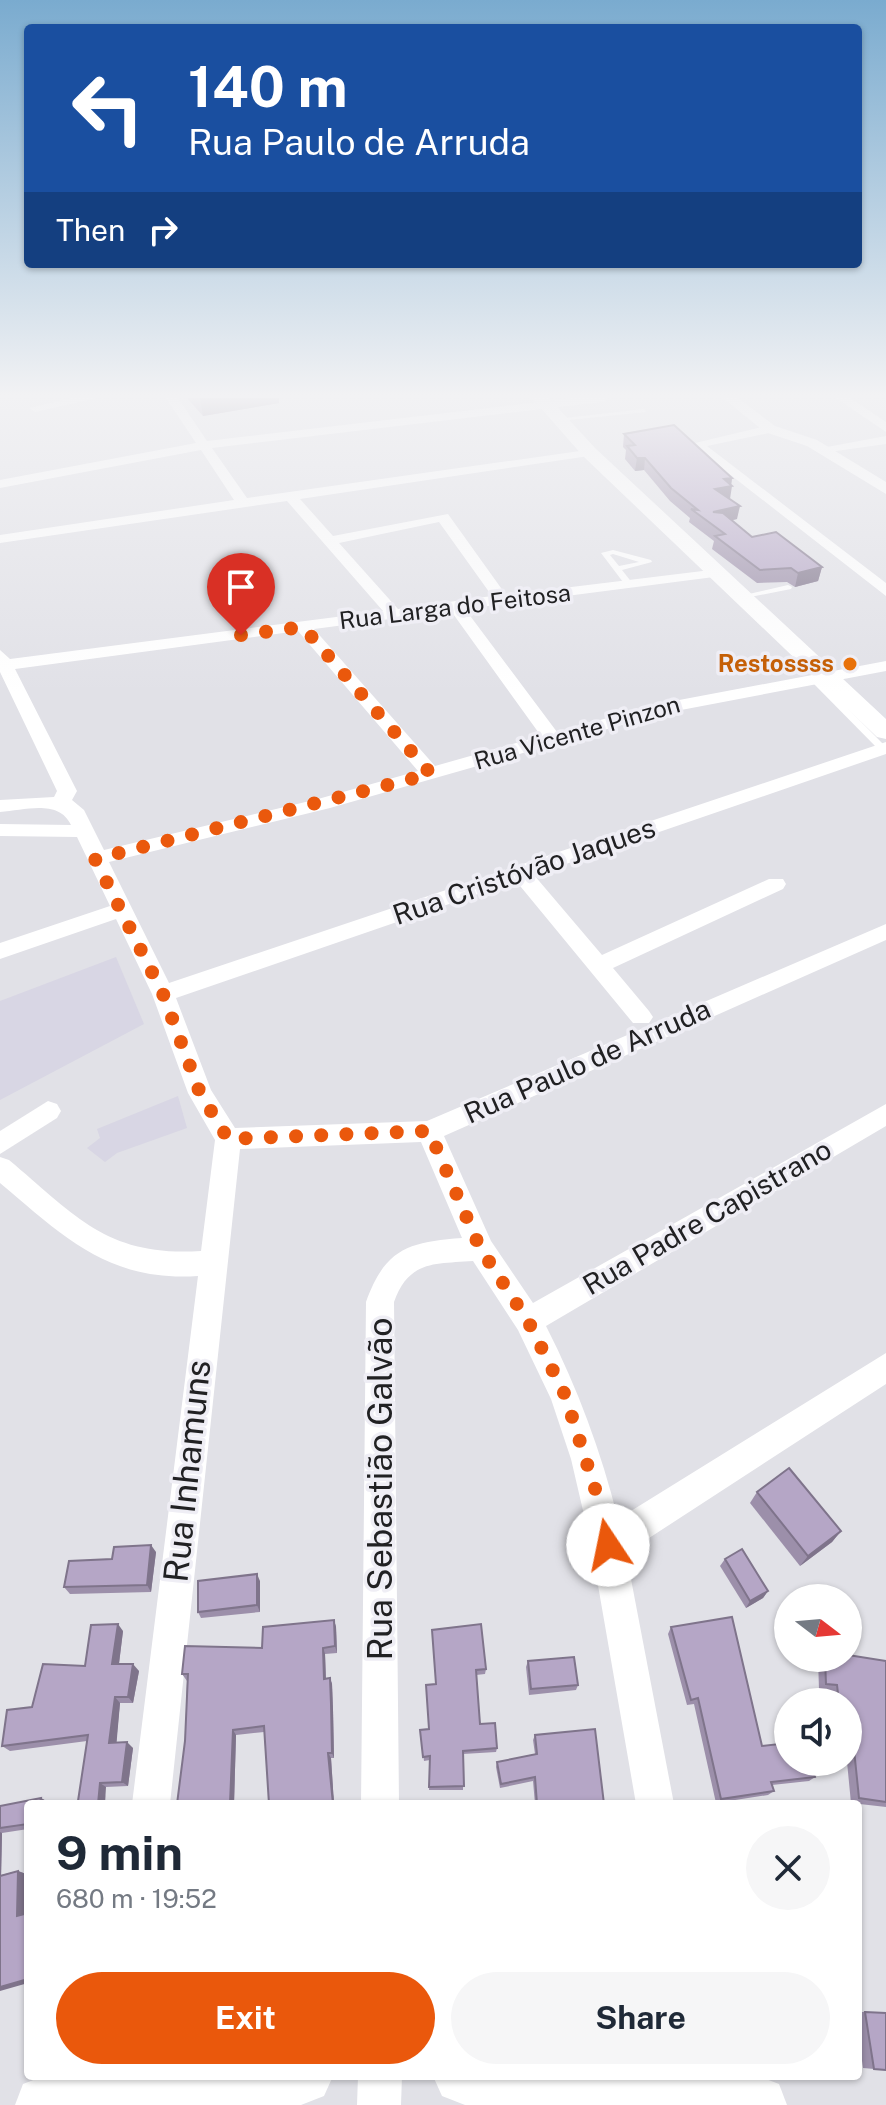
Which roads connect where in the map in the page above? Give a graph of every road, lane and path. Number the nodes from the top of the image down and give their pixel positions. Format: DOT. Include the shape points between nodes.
graph roads {
  1 [pos="239,496"];
  2 [pos="288,496"];
  3 [pos="290,496"];
  4 [pos="635,496"];
  5 [pos="765,496"];
  6 [pos="243,503"];
  7 [pos="0,539"];
  8 [pos="328,541"];
  9 [pos="617,569"];
  10 [pos="714,572"];
  11 [pos="629,584"];
  12 [pos="788,587"];
  13 [pos="886,591"];
  14 [pos="740,597"];
  15 [pos="502,600"];
  16 [pos="455,606"];
  17 [pos="394,614"];
  18 [pos="303,627"];
  19 [pos="3,660"];
  20 [pos="886,666"];
  21 [pos="821,678"];
  22 [pos="554,741"];
  23 [pos="885,743"];
  24 [pos="431,774"];
  25 [pos="61,802"];
  26 [pos="28,805"];
  27 [pos="0,806"];
  28 [pos="0,830"];
  29 [pos="30,831"];
  30 [pos="83,831"];
  31 [pos="95,859"];
  32 [pos="521,873"];
  33 [pos="776,884"];
  34 [pos="120,910"];
  35 [pos="886,931"];
  36 [pos="0,951"];
  37 [pos="597,966"];
  38 [pos="163,994"];
  39 [pos="641,1017"];
  40 [pos="48,1111"];
  41 [pos="886,1114"];
  42 [pos="429,1131"];
  43 [pos="228,1139"];
  44 [pos="0,1144"];
  45 [pos="0,1168"];
  46 [pos="480,1248"];
  47 [pos="211,1263"];
  48 [pos="528,1321"];
  49 [pos="886,1367"];
  50 [pos="608,1545"];
  51 [pos="151,1800"];
  52 [pos="380,1800"];
  53 [pos="654,1800"];
  54 [pos="259,2080"];
  55 [pos="380,2080"];
  56 [pos="514,2080"];
  57 [pos="91,2095"];
  58 [pos="720,2096"];
  59 [pos="379,2105"];
  1 -- 6 [label="street"];
  2 -- 6 [label="street"];
  3 -- 8 [label="street"];
  4 -- 10 [label="main road"];
  5 -- 13 [label="street"];
  6 -- 7 [label="street"];
  8 -- 15 [label="street" via="434,516 447,518"];
  8 -- 17 [label="street"];
  9 -- 9 [label="lane" via="605,553 648,562"];
  9 -- 11 [label="lane"];
  10 -- 11 [label="street, Rua Larga do Feitosa"];
  10 -- 14 [label="main road"];
  11 -- 15 [label="street, Rua Larga do Feitosa"];
  12 -- 14 [label="lane"];
  14 -- 21 [label="main road"];
  15 -- 16 [label="street, Rua Larga do Feitosa"];
  16 -- 17 [label="street, Rua Larga do Feitosa"];
  16 -- 22 [label="street"];
  17 -- 18 [label="street, Rua Larga do Feitosa"];
  18 -- 19 [label="street, Rua Larga do Feitosa"];
  18 -- 24 [label="street"];
  19 -- 25 [label="street" via="67,791"];
  20 -- 21 [label="street, Rua Vicente Pinzon"];
  21 -- 22 [label="street, Rua Vicente Pinzon" via="670,706"];
  21 -- 23 [label="main road"];
  22 -- 24 [label="street, Rua Vicente Pinzon"];
  23 -- 32 [label="street, Rua Cristóvão Jaques"];
  24 -- 31 [label="street, Rua Vicente Pinzon"];
  25 -- 26 [label="street"];
  25 -- 30 [label="street" via="74,810"];
  26 -- 27 [label="street"];
  26 -- 29 [label="street" via="43,816"];
  28 -- 29 [label="street"];
  29 -- 30 [label="street"];
  30 -- 31 [label="street"];
  31 -- 34 [label="street"];
  32 -- 37 [label="street"];
  32 -- 38 [label="street, Rua Cristóvão Jaques"];
  33 -- 37 [label="street"];
  34 -- 36 [label="street"];
  34 -- 38 [label="street"];
  35 -- 42 [label="street, Rua Paulo de Arruda"];
  37 -- 39 [label="street"];
  38 -- 43 [label="street" via="200,1093"];
  40 -- 44 [label="street"];
  41 -- 48 [label="street, Rua Padre Capistrano"];
  42 -- 43 [label="street, Rua Paulo de Arruda"];
  42 -- 46 [label="street"];
  43 -- 47 [label="street, Rua Inhamuns"];
  45 -- 47 [label="street" via="111,1252 139,1262"];
  46 -- 48 [label="street"];
  46 -- 52 [label="street, Rua Sebastião Galvão" via="413,1256 386,1277 380,1302"];
  47 -- 51 [label="street, Rua Inhamuns"];
  48 -- 50 [label="street" via="565,1395"];
  49 -- 50 [label="street"];
  50 -- 53 [label="street"];
  54 -- 57 [label="main road"];
  55 -- 59 [label="street"];
  56 -- 58 [label="main road"];
}
